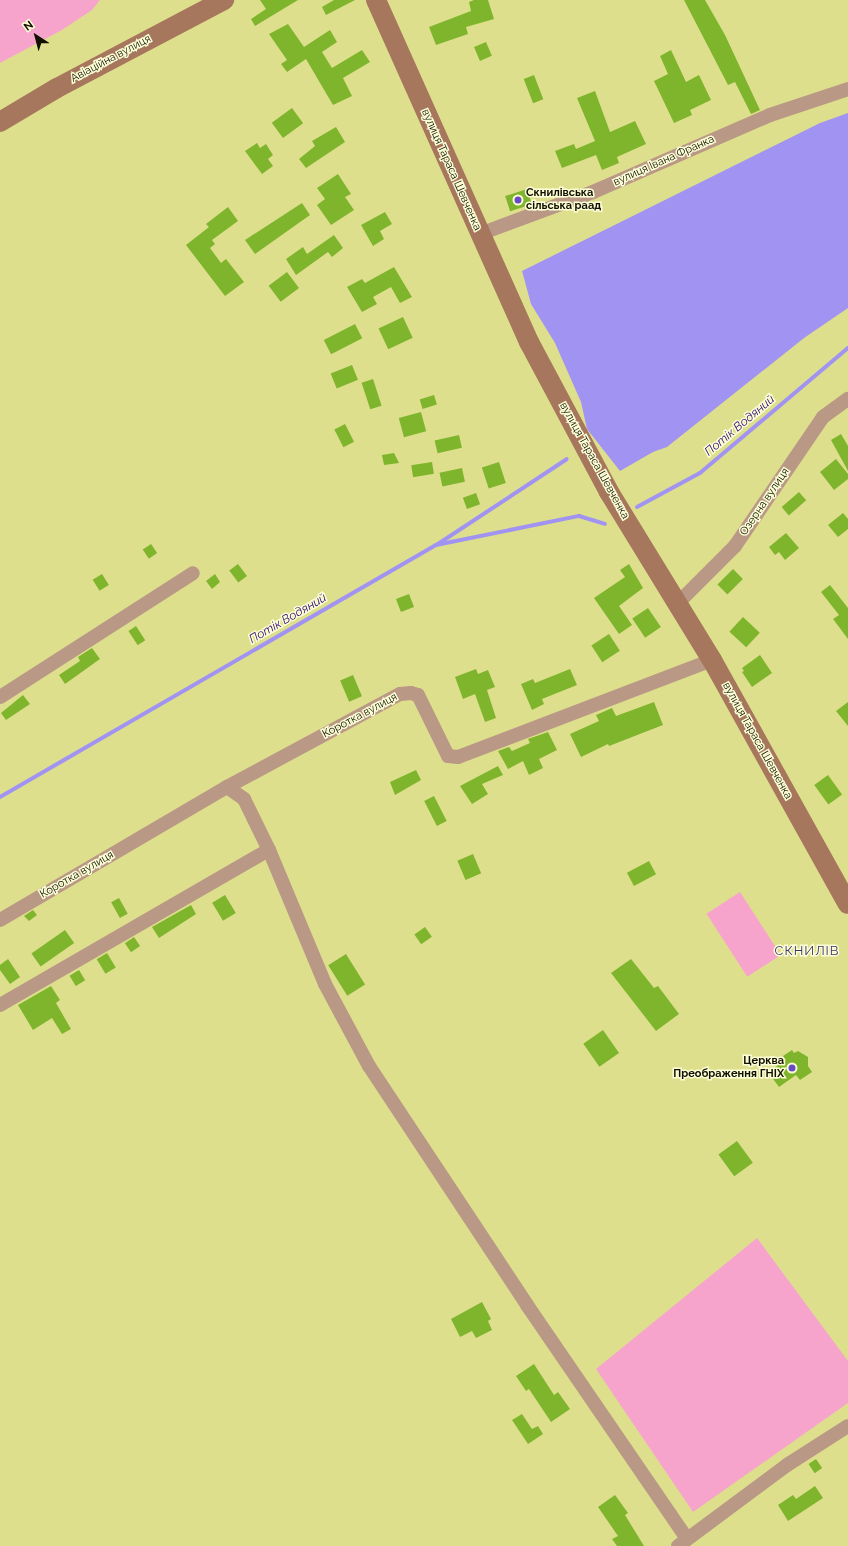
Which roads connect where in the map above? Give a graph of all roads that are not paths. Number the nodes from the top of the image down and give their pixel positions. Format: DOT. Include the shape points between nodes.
graph roads {
  1 [pos="224,0"];
  2 [pos="376,0"];
  3 [pos="848,89"];
  4 [pos="0,122"];
  5 [pos="480,234"];
  6 [pos="848,399"];
  7 [pos="193,574"];
  8 [pos="678,603"];
  9 [pos="712,660"];
  10 [pos="0,697"];
  11 [pos="227,787"];
  12 [pos="269,850"];
  13 [pos="847,900"];
  14 [pos="0,920"];
  15 [pos="0,1005"];
  16 [pos="848,1426"];
  17 [pos="682,1543"];
  1 -- 4 [label="street, Авіаційна вулиця" via="57,88"];
  2 -- 5 [label="street, вулиця Тараса Шевченка"];
  3 -- 5 [label="street, вулиця Івана Франка" via="770,115 593,192"];
  5 -- 8 [label="street, вулиця Тараса Шевченка" via="529,342 609,492"];
  6 -- 8 [label="street, Озерна вулиця" via="823,417 735,546"];
  7 -- 10 [label="street"];
  8 -- 9 [label="street, вулиця Тараса Шевченка"];
  9 -- 11 [label="street, Коротка вулиця" via="458,757 448,756 418,695 400,694"];
  9 -- 13 [label="street, вулиця Тараса Шевченка"];
  11 -- 12 [label="street" via="244,799"];
  11 -- 14 [label="street, Коротка вулиця"];
  12 -- 15 [label="street"];
  12 -- 17 [label="street" via="325,984 369,1066"];
  16 -- 17 [label="street" via="787,1465"];
}
